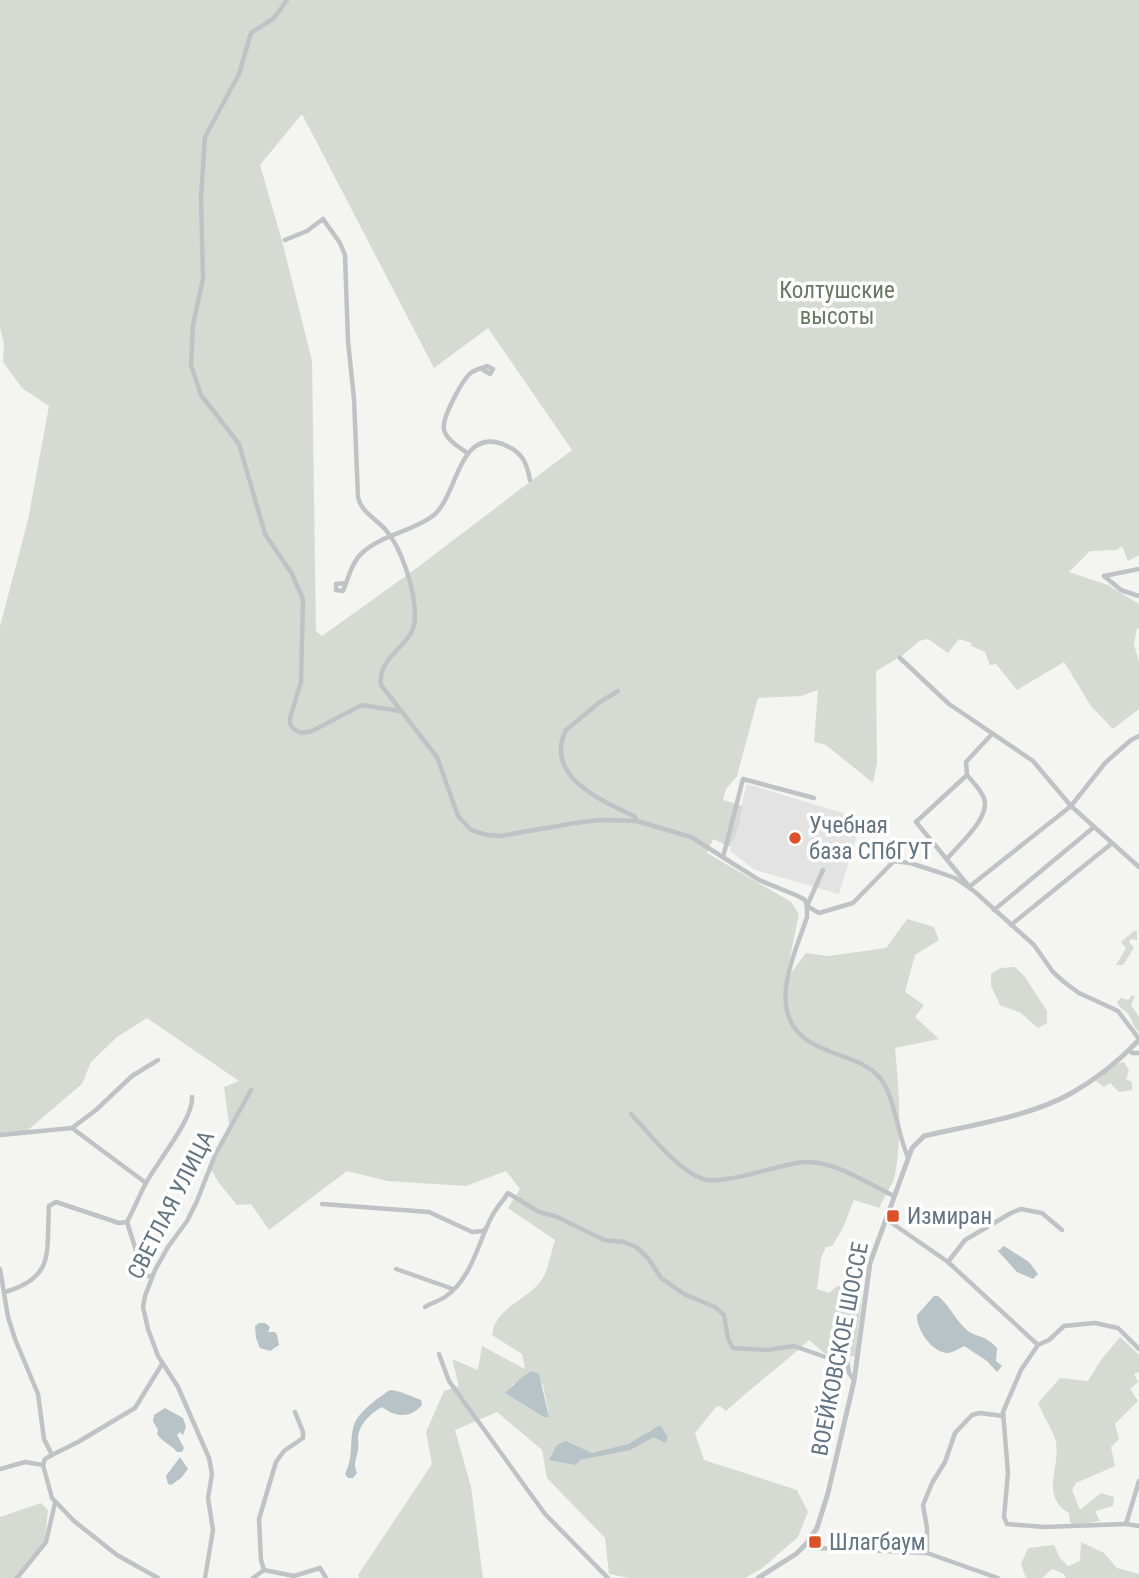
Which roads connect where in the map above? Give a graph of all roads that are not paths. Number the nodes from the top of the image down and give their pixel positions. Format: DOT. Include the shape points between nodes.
graph roads {
  1 [pos="287,0"];
  2 [pos="285,240"];
  3 [pos="482,369"];
  4 [pos="467,453"];
  5 [pos="530,480"];
  6 [pos="391,537"];
  7 [pos="1139,569"];
  8 [pos="346,583"];
  9 [pos="1139,596"];
  10 [pos="900,658"];
  11 [pos="618,691"];
  12 [pos="400,711"];
  13 [pos="992,734"];
  14 [pos="1139,736"];
  15 [pos="967,775"];
  16 [pos="814,798"];
  17 [pos="1071,806"];
  18 [pos="637,821"];
  19 [pos="1094,827"];
  20 [pos="1111,844"];
  21 [pos="723,857"];
  22 [pos="947,859"];
  23 [pos="1139,867"];
  24 [pos="823,870"];
  25 [pos="970,887"];
  26 [pos="807,906"];
  27 [pos="994,909"];
  28 [pos="1012,925"];
  29 [pos="1139,1040"];
  30 [pos="1129,1051"];
  31 [pos="1139,1053"];
  32 [pos="158,1060"];
  33 [pos="251,1090"];
  34 [pos="192,1097"];
  35 [pos="631,1114"];
  36 [pos="72,1128"];
  37 [pos="0,1135"];
  38 [pos="908,1157"];
  39 [pos="146,1183"];
  40 [pos="894,1196"];
  41 [pos="322,1204"];
  42 [pos="886,1219"];
  43 [pos="127,1222"];
  44 [pos="486,1227"];
  45 [pos="1062,1230"];
  46 [pos="948,1262"];
  47 [pos="0,1269"];
  48 [pos="396,1269"];
  49 [pos="152,1276"];
  50 [pos="453,1289"];
  51 [pos="5,1292"];
  52 [pos="425,1307"];
  53 [pos="8,1317"];
  54 [pos="0,1318"];
  55 [pos="1038,1345"];
  56 [pos="1139,1349"];
  57 [pos="439,1354"];
  58 [pos="162,1364"];
  59 [pos="854,1381"];
  60 [pos="295,1412"];
  61 [pos="1003,1416"];
  62 [pos="52,1455"];
  63 [pos="43,1465"];
  64 [pos="0,1469"];
  65 [pos="1139,1482"];
  66 [pos="55,1502"];
  67 [pos="1126,1524"];
  68 [pos="1139,1526"];
  69 [pos="807,1543"];
  70 [pos="927,1553"];
  71 [pos="264,1570"];
  72 [pos="18,1578"];
  73 [pos="159,1578"];
  74 [pos="205,1578"];
  75 [pos="253,1578"];
  76 [pos="326,1578"];
  77 [pos="608,1578"];
  78 [pos="758,1578"];
  79 [pos="998,1578"];
  1 -- 12 [label="street" via="274,18 251,33 239,74 205,136 203,279 193,325 191,365 201,394 239,444 265,534 303,599 302,674 290,724 301,733 312,732 362,705"];
  2 -- 6 [label="street" via="323,219 345,255 359,505"];
  3 -- 4 [label="street" via="465,380 443,427 447,437"];
  4 -- 5 [label="street" via="486,443 506,445 522,456"];
  4 -- 6 [label="street" via="437,513"];
  6 -- 8 [label="street" via="362,552"];
  6 -- 12 [label="street" via="408,575 416,618 414,631 380,674 381,685"];
  7 -- 9 [label="street" via="1104,576 1121,590"];
  10 -- 13 [label="street" via="949,705"];
  11 -- 18 [label="street" via="566,730 563,755 573,780"];
  12 -- 18 [label="street" via="437,757 463,823 477,833 500,836 599,820"];
  13 -- 15 [label="street" via="966,762"];
  13 -- 17 [label="street" via="1033,761"];
  14 -- 17 [label="street" via="1105,763"];
  15 -- 22 [label="street" via="984,796 986,807 977,825"];
  15 -- 22 [label="street" via="916,822"];
  16 -- 21 [label="street" via="743,779"];
  17 -- 19 [label="street"];
  17 -- 25 [label="street"];
  18 -- 21 [label="street" via="691,837"];
  19 -- 20 [label="street"];
  19 -- 27 [label="street"];
  20 -- 23 [label="street"];
  20 -- 28 [label="street"];
  21 -- 26 [label="street" via="759,880 805,900"];
  22 -- 25 [label="street"];
  24 -- 26 [label="street"];
  25 -- 26 [label="street" via="938,872 894,861 853,903 819,913"];
  25 -- 27 [label="street"];
  26 -- 38 [label="street" via="785,991 788,1016 805,1040 867,1066 878,1076"];
  27 -- 28 [label="street"];
  28 -- 29 [label="street" via="1064,982 1118,1011"];
  29 -- 30 [label="street, ВОЕЙКОВСКОЕ ШОССЕ"];
  30 -- 31 [label="street"];
  30 -- 38 [label="street, ВОЕЙКОВСКОЕ ШОССЕ" via="1070,1094 1042,1106 924,1136"];
  32 -- 36 [label="street" via="132,1076"];
  33 -- 49 [label="street, СВЕТЛАЯ УЛИЦА" via="215,1155 192,1211"];
  34 -- 39 [label="street" via="185,1121"];
  35 -- 40 [label="street" via="679,1163 704,1180 736,1178 806,1162 832,1167"];
  36 -- 37 [label="street"];
  36 -- 39 [label="street"];
  38 -- 40 [label="street, ВОЕЙКОВСКОЕ ШОССЕ"];
  39 -- 43 [label="street"];
  40 -- 42 [label="street, ВОЕЙКОВСКОЕ ШОССЕ"];
  41 -- 44 [label="street" via="429,1212 472,1232"];
  42 -- 46 [label="street"];
  42 -- 59 [label="street, ВОЕЙКОВСКОЕ ШОССЕ" via="870,1263"];
  43 -- 49 [label="street" via="144,1276"];
  43 -- 51 [label="street" via="56,1202 49,1206 45,1264 28,1284"];
  44 -- 50 [label="street" via="478,1252"];
  44 -- 59 [label="street" via="508,1194 604,1240 636,1247 670,1285 724,1315 733,1348 807,1349 847,1360"];
  45 -- 46 [label="street" via="1042,1213 1021,1209 965,1240"];
  46 -- 55 [label="street"];
  47 -- 51 [label="street"];
  48 -- 50 [label="street"];
  49 -- 58 [label="street, СВЕТЛАЯ УЛИЦА" via="144,1307"];
  50 -- 52 [label="street"];
  51 -- 53 [label="street"];
  53 -- 54 [label="street"];
  53 -- 62 [label="street" via="38,1394 44,1439"];
  55 -- 56 [label="street" via="1064,1326 1095,1323 1118,1328"];
  55 -- 61 [label="street" via="1021,1370"];
  57 -- 77 [label="street" via="449,1381 545,1514"];
  58 -- 62 [label="street" via="135,1408"];
  58 -- 74 [label="street, СВЕТЛАЯ УЛИЦА" via="178,1387 209,1458 213,1530"];
  59 -- 69 [label="street, ВОЕЙКОВСКОЕ ШОССЕ" via="828,1493"];
  60 -- 71 [label="street" via="303,1438 276,1462 259,1519"];
  61 -- 67 [label="street" via="1007,1524"];
  61 -- 70 [label="street" via="972,1415 955,1433 923,1505"];
  62 -- 63 [label="street"];
  63 -- 64 [label="street" via="25,1462"];
  63 -- 66 [label="street"];
  65 -- 67 [label="street"];
  66 -- 72 [label="street" via="46,1542"];
  66 -- 73 [label="street" via="107,1548"];
  67 -- 68 [label="street"];
  69 -- 70 [label="street" via="817,1548"];
  69 -- 78 [label="street, ВОЕЙКОВСКОЕ ШОССЕ"];
  70 -- 79 [label="street"];
  71 -- 75 [label="street"];
  71 -- 76 [label="street" via="294,1576 320,1568"];
}
